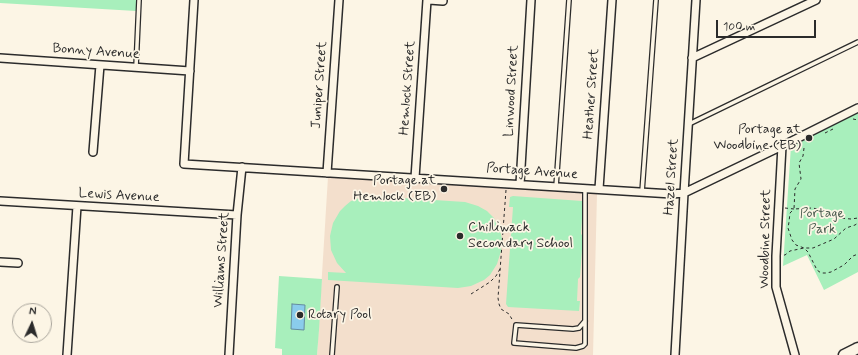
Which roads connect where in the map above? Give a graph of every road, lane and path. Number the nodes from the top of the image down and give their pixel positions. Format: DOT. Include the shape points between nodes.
graph roads {
  1 [pos="139,0"];
  2 [pos="194,0"];
  3 [pos="339,0"];
  4 [pos="428,0"];
  5 [pos="531,0"];
  6 [pos="569,0"];
  7 [pos="612,0"];
  8 [pos="656,0"];
  9 [pos="696,0"];
  10 [pos="816,0"];
  11 [pos="443,1"];
  12 [pos="858,42"];
  13 [pos="0,58"];
  14 [pos="692,58"];
  15 [pos="100,65"];
  16 [pos="136,67"];
  17 [pos="190,71"];
  18 [pos="858,108"];
  19 [pos="853,119"];
  20 [pos="858,120"];
  21 [pos="689,124"];
  22 [pos="833,129"];
  23 [pos="821,134"];
  24 [pos="804,143"];
  25 [pos="782,146"];
  26 [pos="93,152"];
  27 [pos="242,167"];
  28 [pos="327,173"];
  29 [pos="416,178"];
  30 [pos="506,184"];
  31 [pos="520,184"];
  32 [pos="556,186"];
  33 [pos="585,188"];
  34 [pos="599,189"];
  35 [pos="642,192"];
  36 [pos="684,193"];
  37 [pos="0,202"];
  38 [pos="77,206"];
  39 [pos="779,208"];
  40 [pos="794,209"];
  41 [pos="238,215"];
  42 [pos="858,218"];
  43 [pos="858,223"];
  44 [pos="804,248"];
  45 [pos="858,254"];
  46 [pos="776,256"];
  47 [pos="0,262"];
  48 [pos="18,263"];
  49 [pos="500,268"];
  50 [pos="337,287"];
  51 [pos="471,294"];
  52 [pos="585,322"];
  53 [pos="516,325"];
  54 [pos="858,348"];
  55 [pos="67,355"];
  56 [pos="229,355"];
  57 [pos="332,355"];
  58 [pos="675,355"];
  59 [pos="795,355"];
  60 [pos="844,355"];
  1 -- 16 [label="lane"];
  2 -- 17 [label="street"];
  3 -- 28 [label="street, Juniper Street"];
  4 -- 11 [label="street"];
  4 -- 29 [label="street, Hemlock Street"];
  5 -- 31 [label="street, Linwood Street"];
  6 -- 32 [label="lane"];
  7 -- 34 [label="street, Heather Street"];
  8 -- 35 [label="lane"];
  9 -- 14 [label="street, Hazel Street"];
  10 -- 14 [label="street"];
  12 -- 21 [label="lane"];
  13 -- 15 [label="street, Bonny Avenue"];
  14 -- 21 [label="street, Hazel Street"];
  15 -- 16 [label="street, Bonny Avenue"];
  15 -- 26 [label="street"];
  16 -- 17 [label="street, Bonny Avenue"];
  17 -- 27 [label="street, Portage Avenue" via="184,164"];
  18 -- 25 [label="street, Portage Avenue"];
  19 -- 20 [label="path"];
  21 -- 36 [label="street, Hazel Street"];
  22 -- 23 [label="path"];
  24 -- 40 [label="path" via="800,145 804,148 799,164 801,179 795,189"];
  25 -- 36 [label="street, Portage Avenue"];
  25 -- 39 [label="street, Woodbine Street"];
  27 -- 28 [label="street, Portage Avenue"];
  27 -- 41 [label="street, Williams Street"];
  28 -- 29 [label="street, Portage Avenue"];
  29 -- 30 [label="street, Portage Avenue"];
  30 -- 31 [label="street, Portage Avenue"];
  30 -- 49 [label="path"];
  31 -- 32 [label="street, Portage Avenue"];
  32 -- 33 [label="street, Portage Avenue"];
  33 -- 34 [label="street, Portage Avenue"];
  33 -- 52 [label="lane"];
  34 -- 35 [label="street, Portage Avenue"];
  35 -- 36 [label="street, Portage Avenue"];
  36 -- 58 [label="street, Hazel Street"];
  37 -- 38 [label="street, Lewis Avenue"];
  38 -- 41 [label="street, Lewis Avenue"];
  38 -- 55 [label="street"];
  39 -- 40 [label="path"];
  39 -- 46 [label="street, Woodbine Street"];
  40 -- 42 [label="path" via="812,208 839,218"];
  40 -- 44 [label="path" via="790,213 788,228 796,245"];
  41 -- 56 [label="street, Williams Street"];
  43 -- 44 [label="path" via="846,228 834,239 813,248"];
  44 -- 45 [label="path" via="821,273 836,270"];
  44 -- 46 [label="path"];
  46 -- 59 [label="street, Woodbine Street" via="776,287"];
  47 -- 48 [label="street"];
  49 -- 51 [label="path" via="490,282"];
  49 -- 53 [label="path" via="499,304"];
  50 -- 57 [label="lane"];
  52 -- 53 [label="lane" via="580,328 573,329"];
  52 -- 53 [label="lane" via="585,344 576,348 514,343"];
  54 -- 60 [label="main road"];
}
